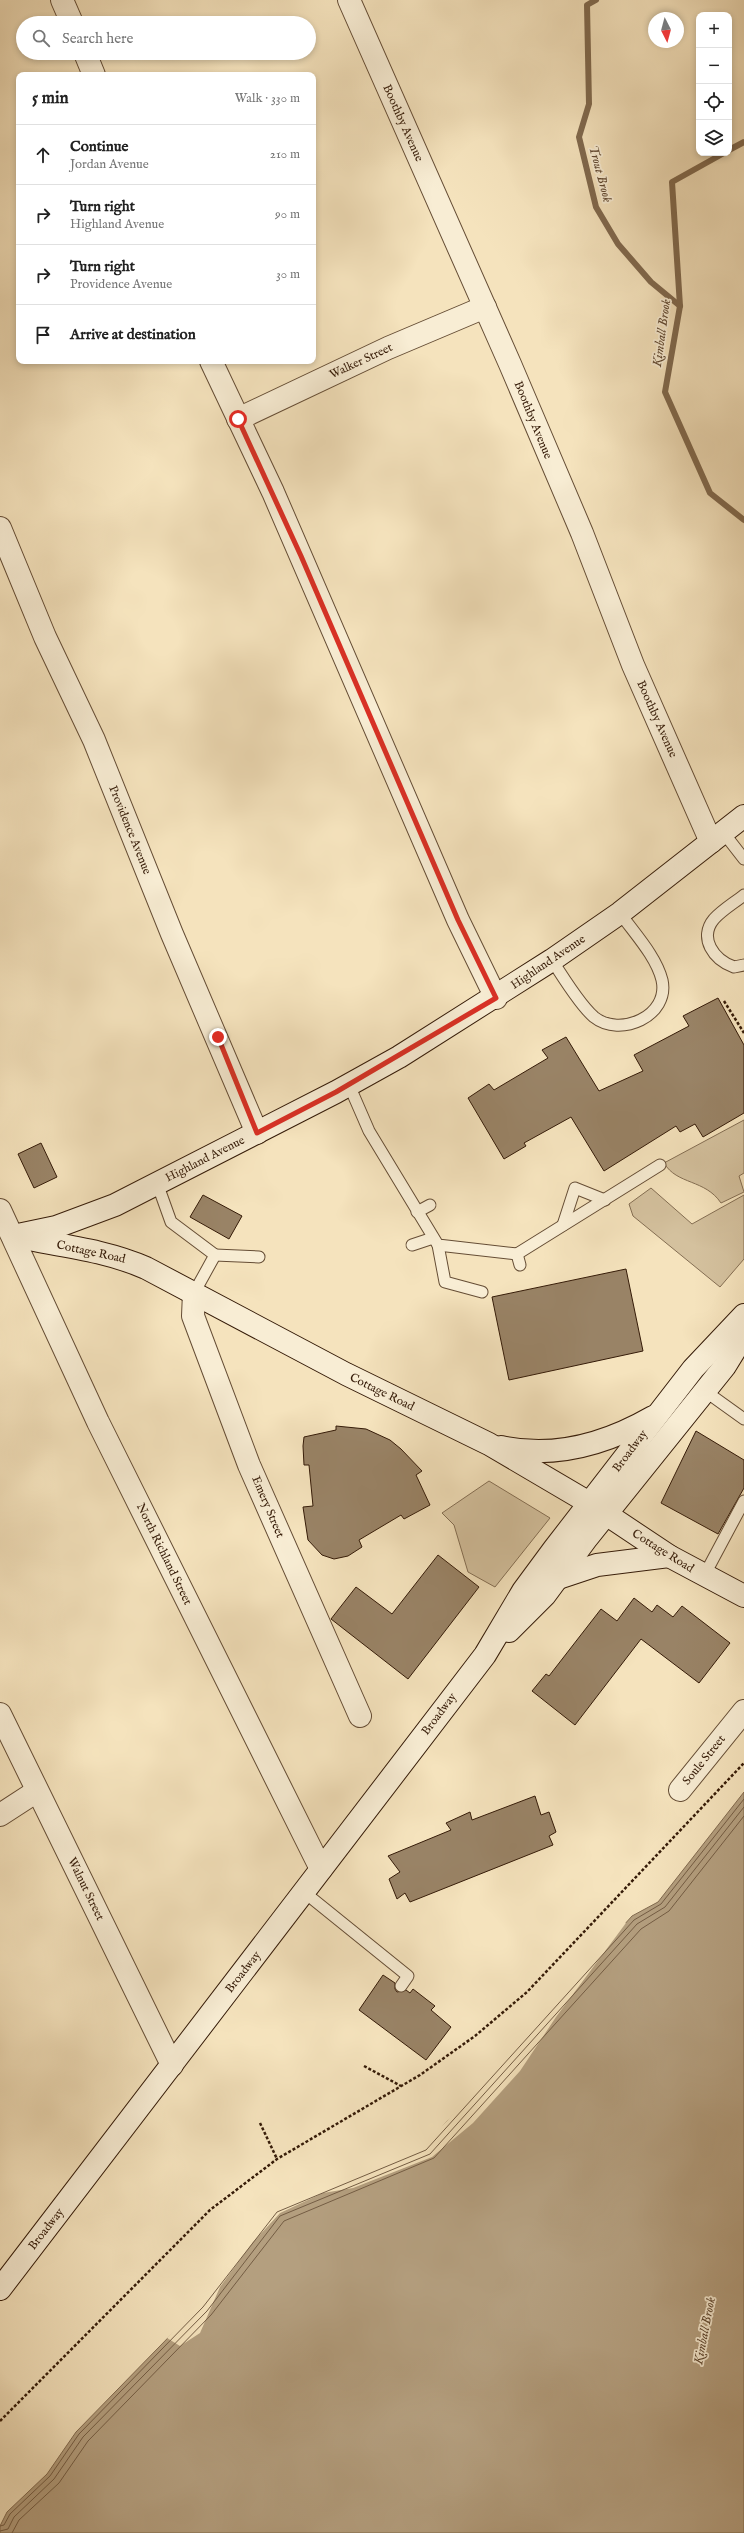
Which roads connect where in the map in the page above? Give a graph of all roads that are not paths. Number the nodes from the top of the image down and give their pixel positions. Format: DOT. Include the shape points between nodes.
graph roads {
  1 [pos="62,0"];
  2 [pos="349,0"];
  3 [pos="69,16"];
  4 [pos="88,60"];
  5 [pos="93,72"];
  6 [pos="485,307"];
  7 [pos="212,364"];
  8 [pos="238,419"];
  9 [pos="0,528"];
  10 [pos="744,816"];
  11 [pos="717,837"];
  12 [pos="744,859"];
  13 [pos="744,896"];
  14 [pos="620,913"];
  15 [pos="552,960"];
  16 [pos="744,965"];
  17 [pos="496,998"];
  18 [pos="349,1085"];
  19 [pos="257,1133"];
  20 [pos="660,1165"];
  21 [pos="157,1183"];
  22 [pos="605,1200"];
  23 [pos="430,1205"];
  24 [pos="0,1210"];
  25 [pos="417,1212"];
  26 [pos="563,1225"];
  27 [pos="6,1237"];
  28 [pos="436,1241"];
  29 [pos="412,1245"];
  30 [pos="517,1254"];
  31 [pos="215,1255"];
  32 [pos="259,1257"];
  33 [pos="520,1265"];
  34 [pos="482,1292"];
  35 [pos="194,1293"];
  36 [pos="744,1315"];
  37 [pos="744,1335"];
  38 [pos="705,1391"];
  39 [pos="658,1414"];
  40 [pos="744,1419"];
  41 [pos="489,1444"];
  42 [pos="744,1501"];
  43 [pos="599,1510"];
  44 [pos="669,1556"];
  45 [pos="704,1576"];
  46 [pos="558,1578"];
  47 [pos="744,1596"];
  48 [pos="485,1655"];
  49 [pos="744,1711"];
  50 [pos="0,1714"];
  51 [pos="360,1716"];
  52 [pos="680,1790"];
  53 [pos="37,1791"];
  54 [pos="0,1815"];
  55 [pos="321,1869"];
  56 [pos="304,1892"];
  57 [pos="401,1986"];
  58 [pos="172,2065"];
  59 [pos="0,2289"];
  1 -- 3 [label="street"];
  2 -- 6 [label="street, Boothby Avenue"];
  4 -- 5 [label="street"];
  6 -- 8 [label="street, Walker Street" via="388,348"];
  6 -- 11 [label="street, Boothby Avenue" via="582,533 633,665"];
  7 -- 8 [label="street"];
  8 -- 17 [label="street" via="301,556 455,912"];
  9 -- 19 [label="street, Providence Avenue" via="45,637 94,740 172,934"];
  10 -- 11 [label="street, Highland Avenue"];
  11 -- 12 [label="lane"];
  11 -- 14 [label="street, Highland Avenue"];
  13 -- 16 [label="lane" via="715,918 709,926 707,938 717,958 734,967"];
  14 -- 15 [label="street, Highland Avenue"];
  14 -- 15 [label="lane" via="655,964 662,981 660,1001 653,1013 635,1023 616,1026 594,1017"];
  15 -- 17 [label="street, Highland Avenue"];
  17 -- 18 [label="street, Highland Avenue"];
  18 -- 19 [label="street, Highland Avenue"];
  18 -- 25 [label="lane" via="369,1131"];
  19 -- 21 [label="street, Highland Avenue"];
  20 -- 22 [label="lane"];
  21 -- 27 [label="street, Highland Avenue" via="116,1205 56,1228"];
  21 -- 31 [label="lane" via="171,1222"];
  22 -- 26 [label="lane"];
  22 -- 26 [label="lane" via="575,1188"];
  23 -- 25 [label="lane"];
  24 -- 27 [label="street, North Richland Street"];
  25 -- 28 [label="lane"];
  26 -- 30 [label="lane"];
  27 -- 35 [label="street, Cottage Road" via="131,1261"];
  27 -- 55 [label="street, North Richland Street"];
  28 -- 29 [label="lane"];
  28 -- 30 [label="lane"];
  28 -- 34 [label="lane" via="445,1282"];
  30 -- 33 [label="lane"];
  31 -- 32 [label="lane"];
  31 -- 35 [label="lane"];
  35 -- 41 [label="street, Cottage Road" via="346,1374"];
  35 -- 51 [label="street, Emery Street" via="193,1316 249,1465"];
  36 -- 39 [label="street, Broadway" via="693,1369"];
  37 -- 38 [label="street, Broadway" via="725,1366"];
  38 -- 40 [label="lane"];
  38 -- 43 [label="street, Broadway"];
  39 -- 41 [label="street" via="609,1439 566,1450 516,1450"];
  39 -- 43 [label="street, Broadway"];
  41 -- 43 [label="street, Cottage Road"];
  42 -- 45 [label="lane"];
  43 -- 44 [label="street, Cottage Road"];
  43 -- 46 [label="street, Broadway" via="587,1538"];
  43 -- 48 [label="street, Broadway" via="523,1591"];
  44 -- 45 [label="street, Cottage Road"];
  44 -- 46 [label="street" via="597,1565"];
  45 -- 47 [label="street, Cottage Road"];
  46 -- 48 [label="street, Broadway" via="545,1595"];
  48 -- 55 [label="street, Broadway"];
  49 -- 52 [label="street, Soule Street"];
  50 -- 53 [label="street, Walnut Street"];
  53 -- 54 [label="street"];
  53 -- 58 [label="street, Walnut Street"];
  55 -- 56 [label="street, Broadway"];
  56 -- 57 [label="lane" via="408,1976"];
  56 -- 58 [label="street, Broadway"];
  58 -- 59 [label="street, Broadway"];
}
